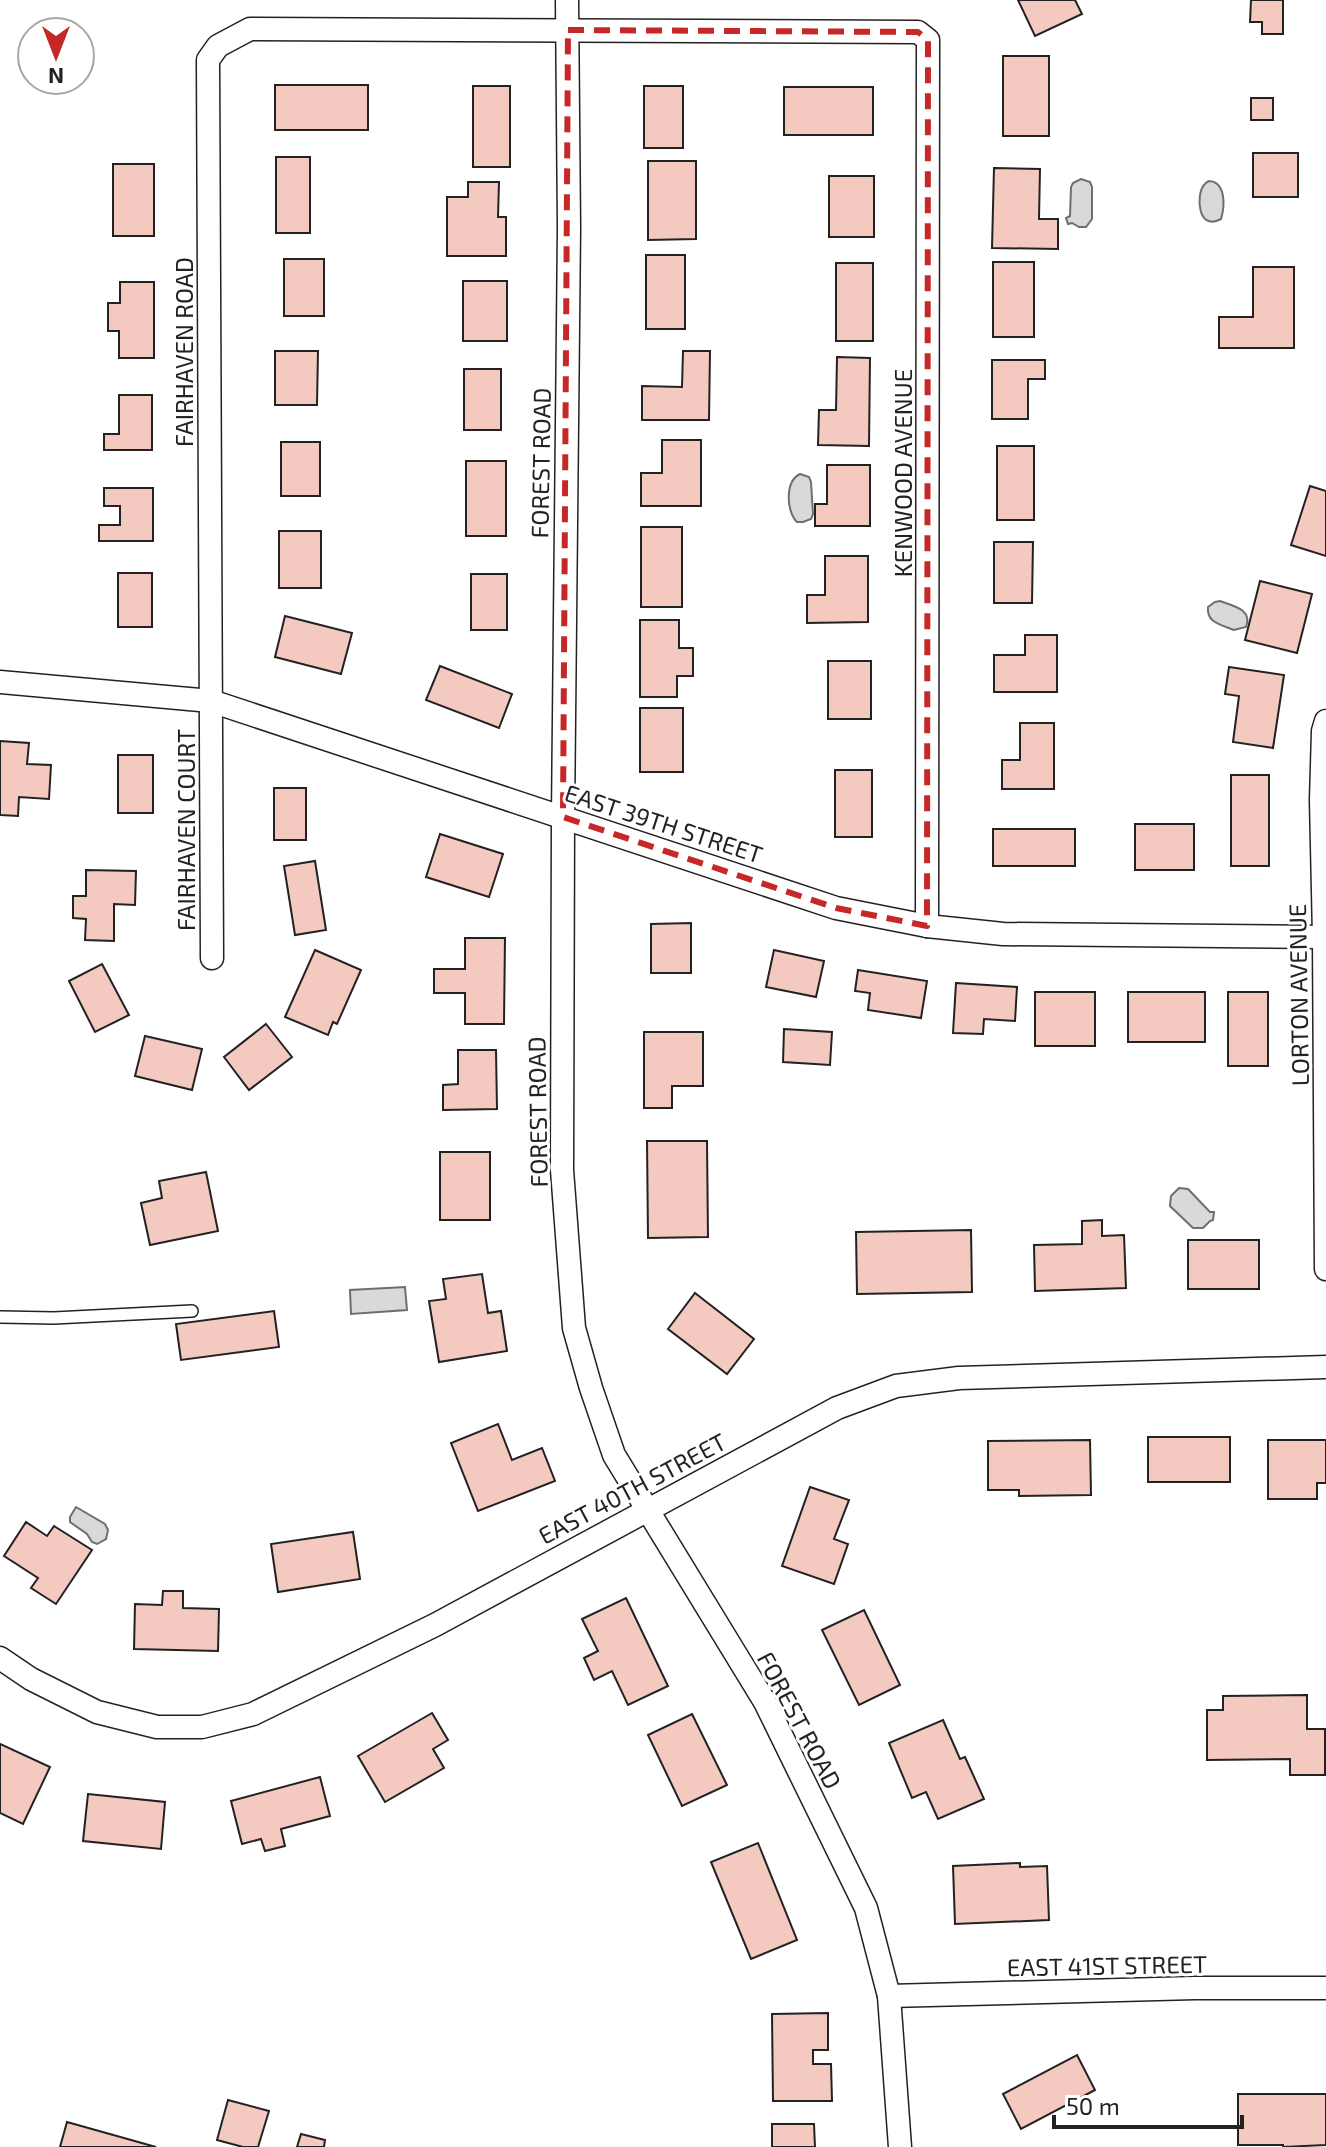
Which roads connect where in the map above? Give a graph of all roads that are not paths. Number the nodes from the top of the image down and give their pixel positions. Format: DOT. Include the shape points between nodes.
graph roads {
  1 [pos="567,0"];
  2 [pos="568,30"];
  3 [pos="0,682"];
  4 [pos="211,701"];
  5 [pos="1326,721"];
  6 [pos="563,817"];
  7 [pos="927,926"];
  8 [pos="1324,937"];
  9 [pos="212,958"];
  10 [pos="1326,1269"];
  11 [pos="192,1311"];
  12 [pos="0,1317"];
  13 [pos="1326,1367"];
  14 [pos="647,1509"];
  15 [pos="0,1658"];
  16 [pos="1326,1988"];
  17 [pos="889,1996"];
  18 [pos="900,2147"];
  1 -- 2 [label="street, FOREST ROAD"];
  2 -- 4 [label="street, FAIRHAVEN ROAD" via="250,29 218,46 208,60"];
  2 -- 6 [label="street, FOREST ROAD"];
  2 -- 7 [label="street, KENWOOD AVENUE" via="918,32 928,40"];
  3 -- 4 [label="street, EAST 39TH STREET"];
  4 -- 6 [label="street, EAST 39TH STREET"];
  4 -- 9 [label="street, FAIRHAVEN COURT"];
  5 -- 8 [label="street, LORTON AVENUE" via="1321,800"];
  6 -- 7 [label="street, EAST 39TH STREET" via="836,908"];
  6 -- 14 [label="street, FOREST ROAD" via="562,1170 574,1328 614,1455"];
  7 -- 8 [label="street, EAST 39TH STREET" via="1003,934"];
  8 -- 10 [label="street, LORTON AVENUE"];
  11 -- 12 [label="lane"];
  13 -- 14 [label="street, EAST 40TH STREET" via="959,1378 896,1386 837,1408"];
  14 -- 15 [label="street, EAST 40TH STREET" via="323,1680 253,1714 202,1727 157,1727 97,1712"];
  14 -- 17 [label="street, FOREST ROAD" via="765,1702 866,1908"];
  16 -- 17 [label="street, EAST 41ST STREET"];
  17 -- 18 [label="street, FOREST ROAD"];
}
